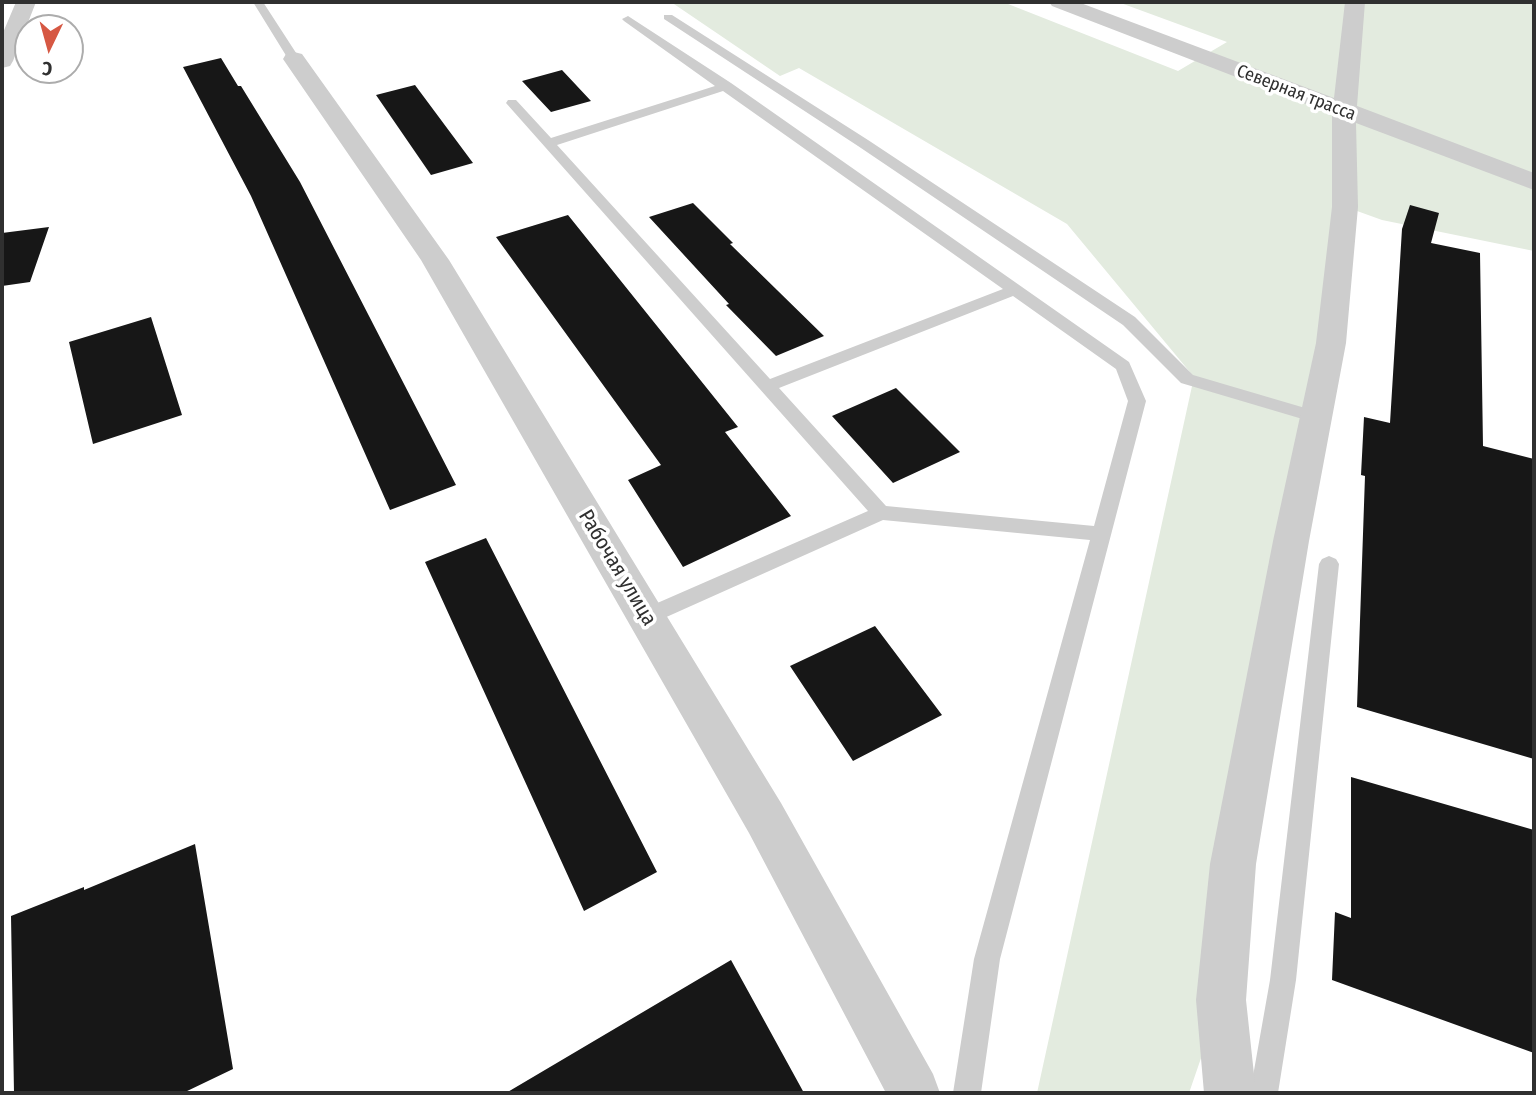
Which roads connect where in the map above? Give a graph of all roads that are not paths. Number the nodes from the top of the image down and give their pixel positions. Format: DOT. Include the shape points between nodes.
graph roads {
  1 [pos="26,2"];
  2 [pos="258,2"];
  3 [pos="1059,2"];
  4 [pos="1355,2"];
  5 [pos="668,17"];
  6 [pos="628,19"];
  7 [pos="293,59"];
  8 [pos="2,61"];
  9 [pos="727,86"];
  10 [pos="512,103"];
  11 [pos="1344,112"];
  12 [pos="550,143"];
  13 [pos="1534,183"];
  14 [pos="1015,290"];
  15 [pos="766,387"];
  16 [pos="1316,418"];
  17 [pos="881,513"];
  18 [pos="1102,534"];
  19 [pos="1329,564"];
  20 [pos="646,617"];
  21 [pos="914,1093"];
  22 [pos="967,1093"];
  23 [pos="1230,1093"];
  24 [pos="1264,1093"];
  1 -- 8 [label="street"];
  2 -- 7 [label="lane"];
  3 -- 11 [label="street, Северная трасса"];
  4 -- 11 [label="street"];
  5 -- 16 [label="lane" via="1129,321 1187,379"];
  6 -- 9 [label="lane"];
  7 -- 20 [label="street, Рабочая улица" via="435,260"];
  9 -- 12 [label="lane"];
  9 -- 14 [label="lane"];
  10 -- 12 [label="lane"];
  11 -- 13 [label="street, Северная трасса"];
  11 -- 16 [label="street" via="1344,221 1331,343"];
  12 -- 15 [label="lane"];
  14 -- 15 [label="lane"];
  14 -- 18 [label="lane" via="1123,366 1137,401"];
  15 -- 17 [label="lane"];
  16 -- 23 [label="street" via="1233,864 1221,1000"];
  17 -- 18 [label="lane"];
  17 -- 20 [label="lane"];
  18 -- 22 [label="lane" via="987,959"];
  19 -- 24 [label="lane" via="1283,980"];
  20 -- 21 [label="street, Рабочая улица" via="765,818"];
}
